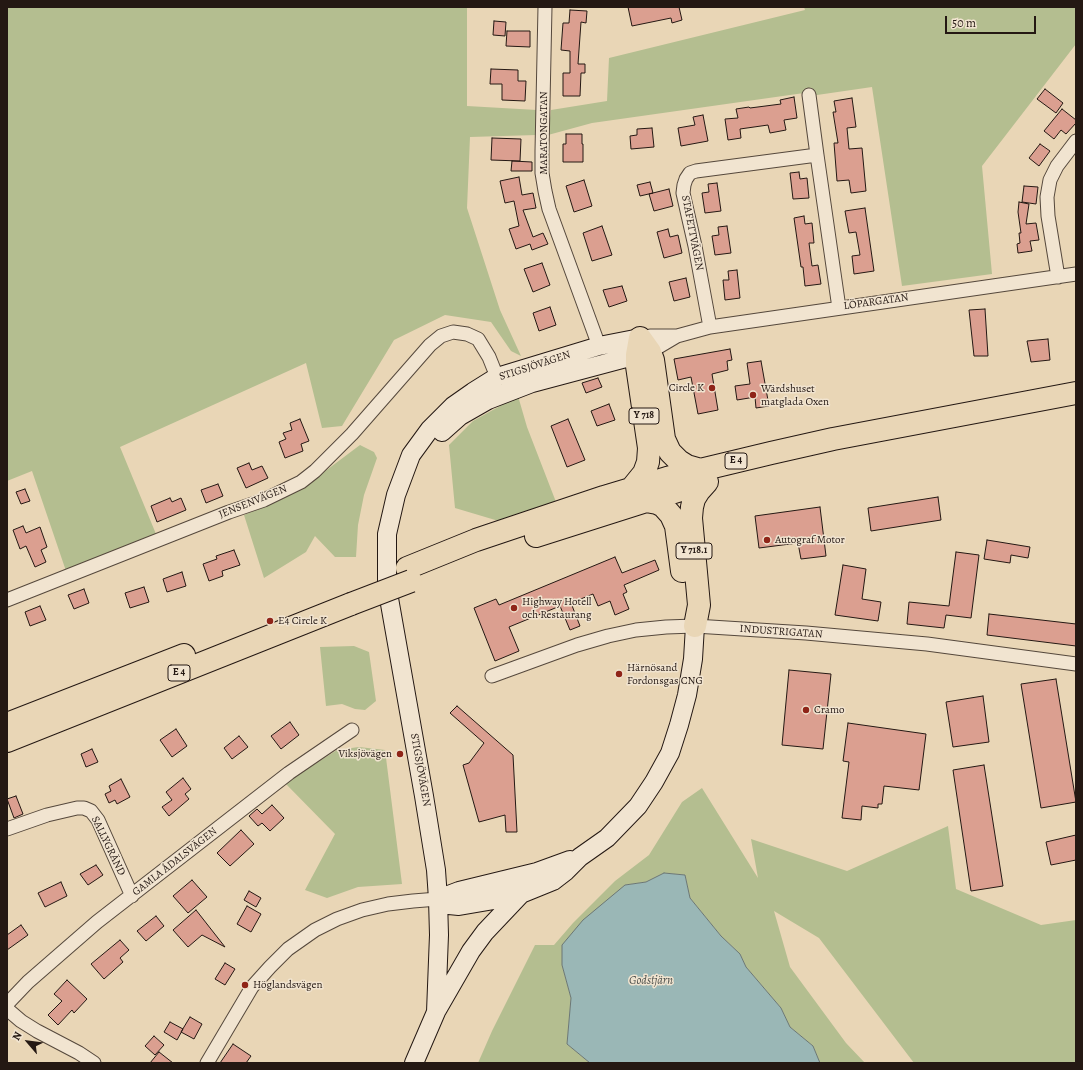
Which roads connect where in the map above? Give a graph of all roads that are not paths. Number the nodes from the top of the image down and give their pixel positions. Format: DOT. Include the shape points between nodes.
graph roads {
  1 [pos="545,7"];
  2 [pos="809,95"];
  3 [pos="1076,141"];
  4 [pos="817,155"];
  5 [pos="1076,274"];
  6 [pos="1058,277"];
  7 [pos="839,308"];
  8 [pos="710,326"];
  9 [pos="677,336"];
  10 [pos="600,346"];
  11 [pos="642,348"];
  12 [pos="498,377"];
  13 [pos="1076,393"];
  14 [pos="1076,407"];
  15 [pos="403,476"];
  16 [pos="704,476"];
  17 [pos="639,495"];
  18 [pos="350,598"];
  19 [pos="7,600"];
  20 [pos="695,626"];
  21 [pos="1076,664"];
  22 [pos="492,676"];
  23 [pos="7,724"];
  24 [pos="352,730"];
  25 [pos="7,741"];
  26 [pos="7,829"];
  27 [pos="580,857"];
  28 [pos="521,894"];
  29 [pos="132,896"];
  30 [pos="438,899"];
  31 [pos="7,1004"];
  32 [pos="7,1009"];
  33 [pos="436,1012"];
  34 [pos="94,1063"];
  35 [pos="207,1063"];
  36 [pos="414,1063"];
  1 -- 10 [label="street, MARATONGATAN" via="542,173 549,209"];
  2 -- 4 [label="street"];
  3 -- 6 [label="street" via="1057,166 1050,180 1047,197"];
  4 -- 7 [label="street"];
  4 -- 8 [label="street, STAFETTVÄGEN" via="696,171 686,179 683,193"];
  5 -- 6 [label="street, LÖPARGATAN"];
  6 -- 7 [label="street, LÖPARGATAN"];
  7 -- 8 [label="street, LÖPARGATAN"];
  8 -- 9 [label="street, LÖPARGATAN"];
  9 -- 11 [label="street, LÖPARGATAN"];
  9 -- 11 [label="street, LÖPARGATAN" via="650,336"];
  10 -- 11 [label="main road, STIGSJÖVÄGEN"];
  10 -- 12 [label="main road, STIGSJÖVÄGEN"];
  11 -- 15 [label="main road, STIGSJÖVÄGEN" via="532,383 488,400 460,416 436,437"];
  11 -- 16 [label="highway, Y 718" via="655,370 664,439 670,452 679,461"];
  11 -- 17 [label="highway, Y 718" via="637,366 649,448"];
  12 -- 15 [label="main road, STIGSJÖVÄGEN" via="453,406 430,429 411,455"];
  12 -- 19 [label="street, JENSENVÄGEN" via="478,340 467,334 453,332 441,336 430,345 352,434 301,482 264,500"];
  13 -- 16 [label="highway, E 4" via="833,439"];
  14 -- 16 [label="highway, E 4" via="787,463"];
  15 -- 30 [label="main road, STIGSJÖVÄGEN" via="387,534 387,587 424,796"];
  16 -- 17 [label="highway, E 4" via="667,478"];
  16 -- 20 [label="highway, Y 718.1" via="694,499 691,518 699,605"];
  17 -- 18 [label="highway, E 4, bridge" via="489,551 409,574"];
  17 -- 20 [label="highway, Y 718.1" via="663,506 676,526 686,609"];
  18 -- 23 [label="highway, E 4"];
  18 -- 25 [label="highway, E 4"];
  20 -- 21 [label="street, INDUSTRIGATAN" via="927,644"];
  20 -- 22 [label="street, INDUSTRIGATAN" via="636,630 608,636"];
  20 -- 27 [label="main road, Y 718.1" via="687,695 670,753 638,806 606,838"];
  24 -- 29 [label="street, GAMLA ÅDALSVÄGEN" via="289,773"];
  26 -- 29 [label="street, SALLYGRÄND" via="77,808 91,811 98,820"];
  27 -- 28 [label="main road, Y 718.1" via="552,881"];
  27 -- 30 [label="main road, Y 718.1" via="537,872 459,891"];
  28 -- 30 [label="main road, Y 718.1" via="459,906 449,905"];
  28 -- 33 [label="main road" via="471,951"];
  29 -- 31 [label="street, GAMLA ÅDALSVÄGEN" via="97,922 28,982"];
  30 -- 33 [label="main road, STIGSJÖVÄGEN"];
  30 -- 35 [label="street" via="388,904 362,910 315,930 288,949 252,988"];
  32 -- 34 [label="street" via="37,1031"];
  33 -- 36 [label="main road, STIGSJÖVÄGEN"];
}
